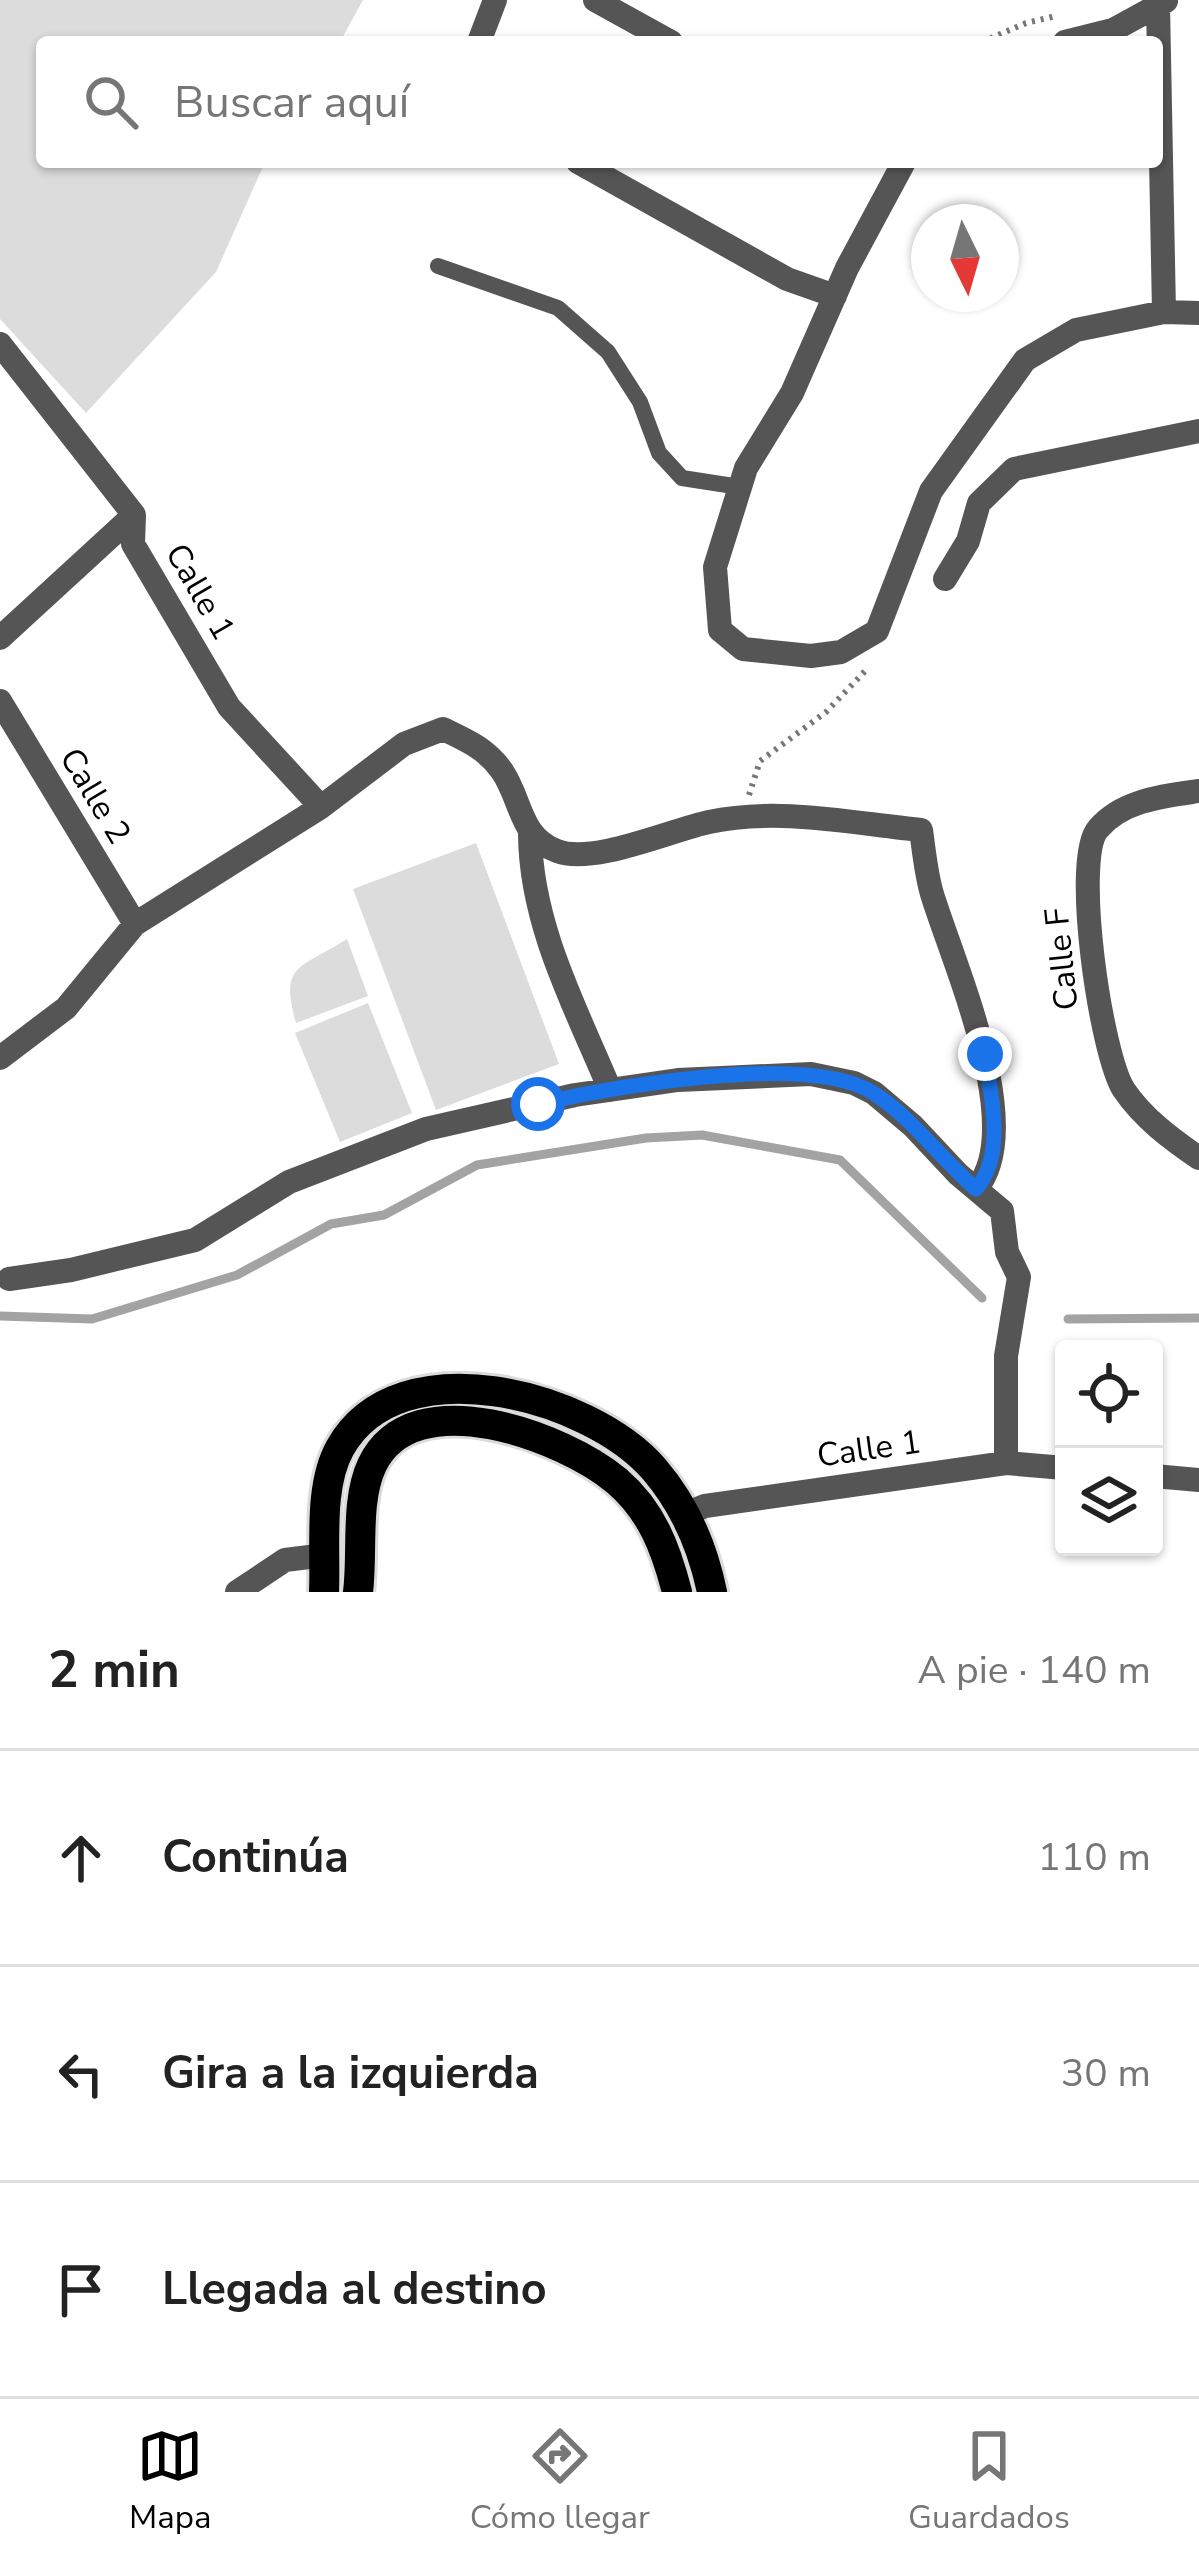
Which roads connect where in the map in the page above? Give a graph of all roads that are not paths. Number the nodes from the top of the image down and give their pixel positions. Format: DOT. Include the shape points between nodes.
graph roads {
  1 [pos="495,0"];
  2 [pos="595,0"];
  3 [pos="1163,3"];
  4 [pos="480,36"];
  5 [pos="660,36"];
  6 [pos="1089,36"];
  7 [pos="589,168"];
  8 [pos="901,168"];
  9 [pos="438,266"];
  10 [pos="835,296"];
  11 [pos="1163,312"];
  12 [pos="1199,313"];
  13 [pos="0,344"];
  14 [pos="1199,430"];
  15 [pos="740,487"];
  16 [pos="134,515"];
  17 [pos="945,580"];
  18 [pos="0,638"];
  19 [pos="0,701"];
  20 [pos="1199,791"];
  21 [pos="321,807"];
  22 [pos="530,835"];
  23 [pos="134,924"];
  24 [pos="0,1058"];
  25 [pos="610,1090"];
  26 [pos="1199,1158"];
  27 [pos="976,1189"];
  28 [pos="9,1279"];
  29 [pos="1006,1462"];
  30 [pos="1055,1467"];
  31 [pos="1163,1477"];
  32 [pos="1199,1480"];
  33 [pos="685,1514"];
  34 [pos="656,1528"];
  35 [pos="326,1555"];
  36 [pos="361,1557"];
  37 [pos="237,1592"];
  38 [pos="324,1592"];
  39 [pos="358,1592"];
  40 [pos="677,1592"];
  41 [pos="712,1592"];
  1 -- 4 [label="street"];
  2 -- 5 [label="street"];
  3 -- 6 [label="street"];
  3 -- 11 [label="street"];
  7 -- 10 [label="street" via="788,279"];
  8 -- 10 [label="street"];
  9 -- 15 [label="lane" via="558,308 608,352 659,453 682,478"];
  10 -- 15 [label="street"];
  11 -- 12 [label="street"];
  11 -- 15 [label="street" via="1076,330 1025,360 931,490 877,631 841,652 743,649 720,630 715,567"];
  13 -- 16 [label="street, Calle 1"];
  14 -- 17 [label="street" via="1014,469 979,503"];
  16 -- 18 [label="street"];
  16 -- 21 [label="street, Calle 1" via="133,544 229,707"];
  19 -- 23 [label="street, Calle 2"];
  20 -- 26 [label="street, Calle F" via="1120,809 1095,831 1086,856 1105,1041 1123,1088 1166,1136"];
  21 -- 22 [label="street" via="404,744 443,729 483,748 504,772"];
  21 -- 23 [label="street"];
  22 -- 25 [label="street" via="540,920"];
  22 -- 27 [label="street" via="560,854 620,849 741,818 921,830 931,889 985,1054 991,1164"];
  23 -- 24 [label="street" via="66,1008"];
  25 -- 27 [label="street" via="678,1080 833,1077 874,1093"];
  25 -- 28 [label="street" via="426,1129 289,1182 195,1240"];
  27 -- 29 [label="street" via="1002,1211 1018,1277 1006,1356"];
  29 -- 30 [label="street, Calle 1"];
  29 -- 33 [label="street, Calle 1"];
  31 -- 32 [label="street"];
  33 -- 34 [label="main road"];
  33 -- 35 [label="main road" via="653,1468 594,1422 518,1395 440,1389 376,1410 353,1427 332,1464"];
  33 -- 41 [label="main road"];
  34 -- 36 [label="main road" via="619,1483 550,1442 467,1420 432,1422 384,1448 373,1464"];
  34 -- 40 [label="main road"];
  35 -- 36 [label="main road"];
  35 -- 37 [label="street" via="285,1560"];
  35 -- 38 [label="main road"];
  36 -- 39 [label="main road"];
}
